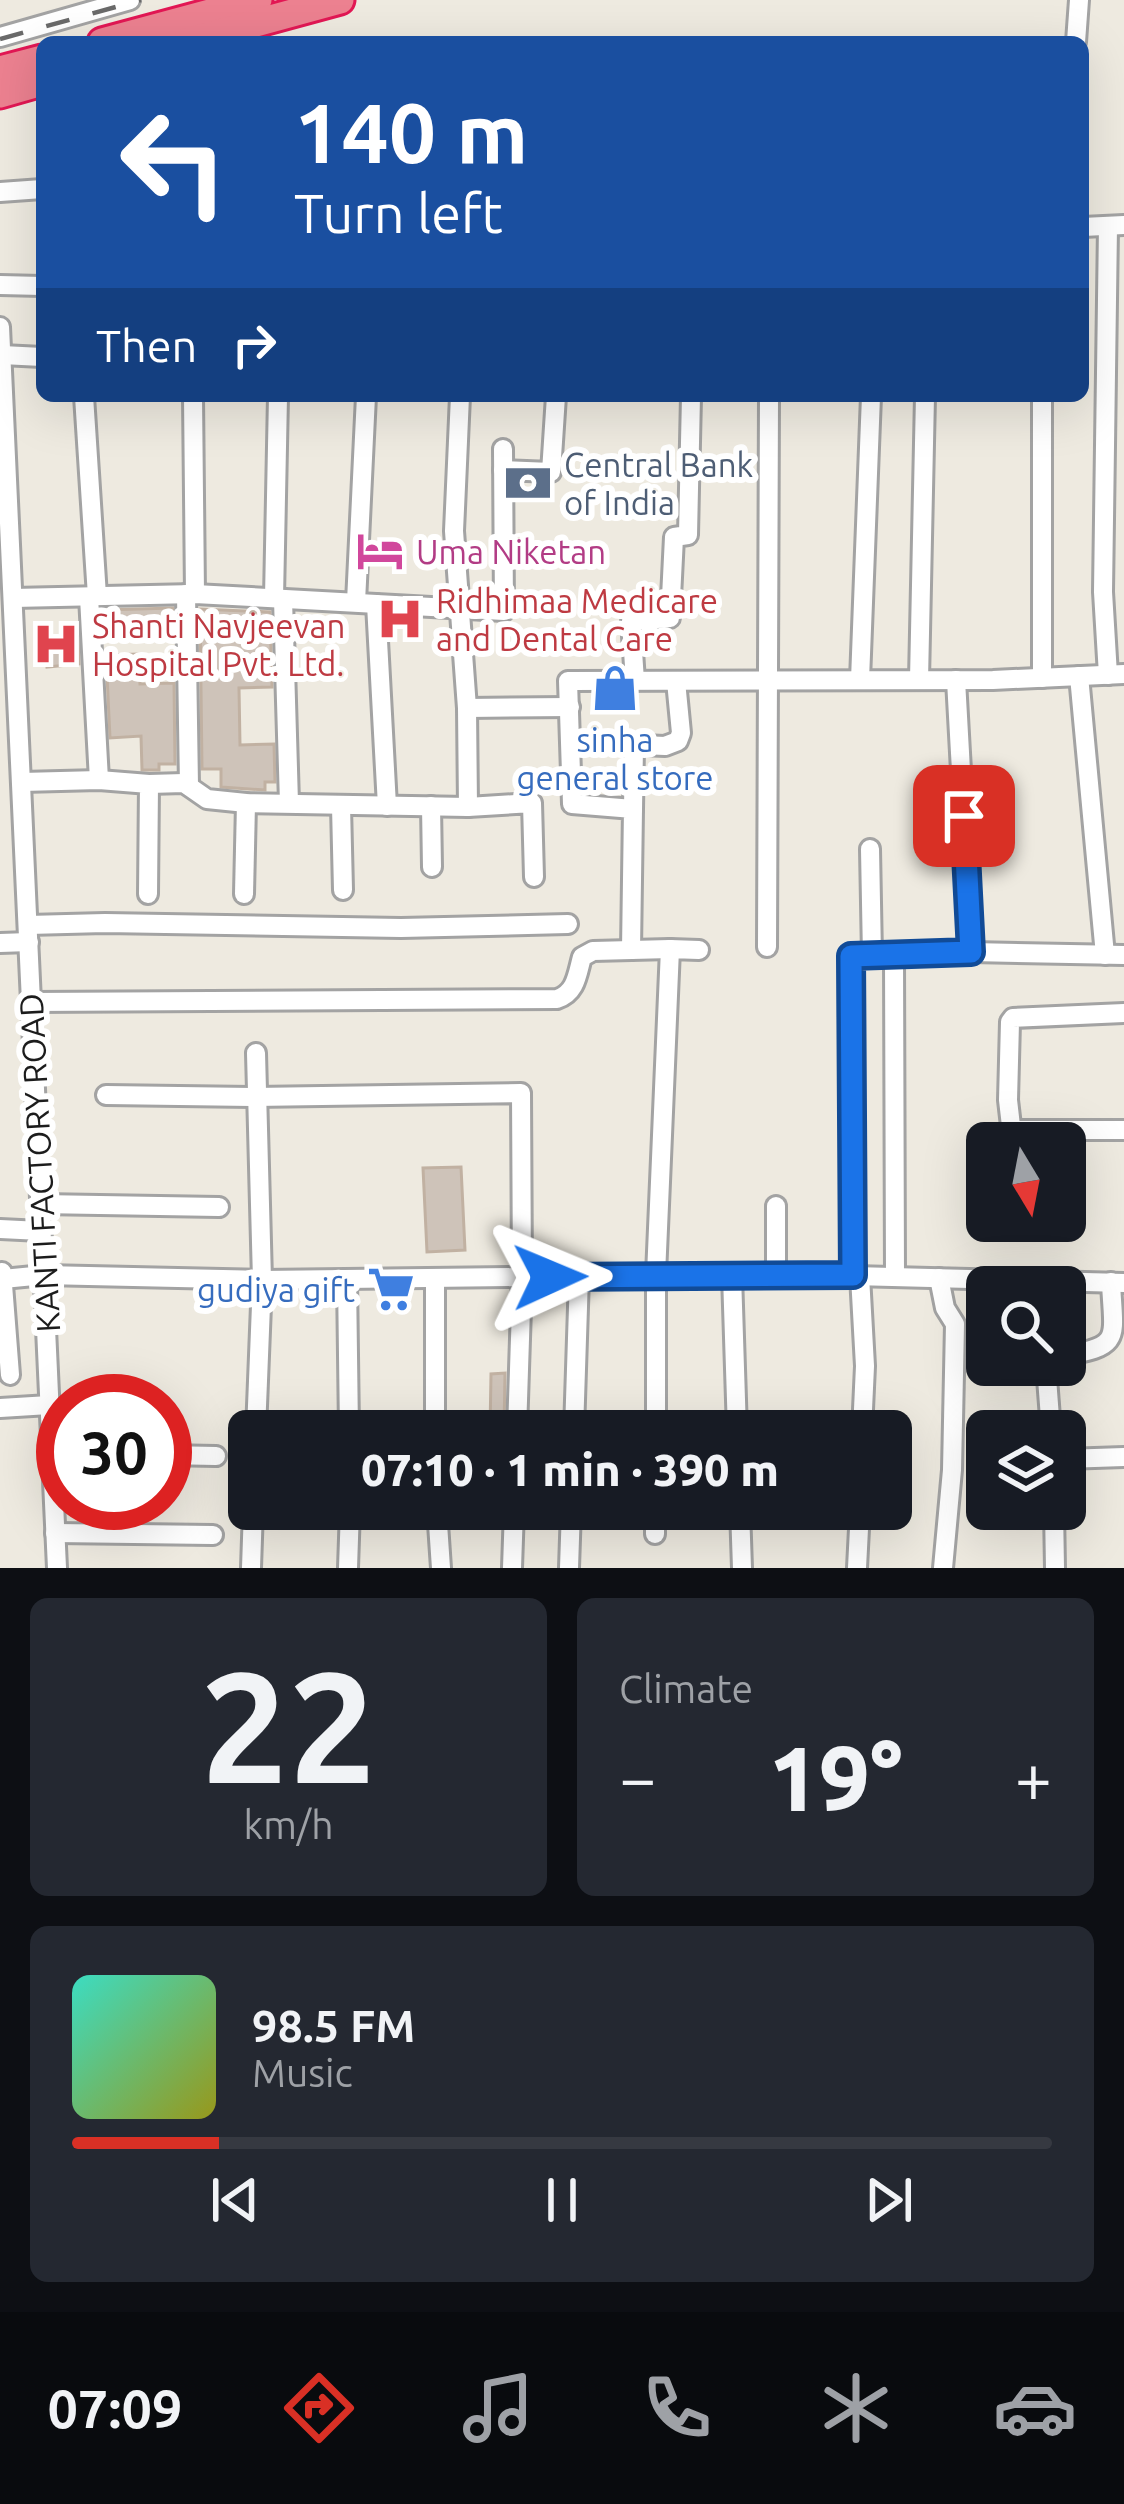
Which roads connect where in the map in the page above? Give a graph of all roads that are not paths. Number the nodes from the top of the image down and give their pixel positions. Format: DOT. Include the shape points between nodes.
graph roads {
  1 [pos="130,0"];
  2 [pos="258,0"];
  3 [pos="340,0"];
  4 [pos="1079,0"];
  5 [pos="125,36"];
  6 [pos="208,36"];
  7 [pos="1076,36"];
  8 [pos="0,37"];
  9 [pos="36,61"];
  10 [pos="0,70"];
  11 [pos="36,84"];
  12 [pos="0,94"];
  13 [pos="36,189"];
  14 [pos="0,192"];
  15 [pos="1116,225"];
  16 [pos="0,285"];
  17 [pos="36,286"];
  18 [pos="0,329"];
  19 [pos="2,356"];
  20 [pos="36,357"];
  21 [pos="84,402"];
  22 [pos="193,402"];
  23 [pos="278,402"];
  24 [pos="366,402"];
  25 [pos="460,402"];
  26 [pos="556,402"];
  27 [pos="691,402"];
  28 [pos="769,402"];
  29 [pos="871,402"];
  30 [pos="925,402"];
  31 [pos="1042,402"];
  32 [pos="503,449"];
  33 [pos="502,470"];
  34 [pos="4,480"];
  35 [pos="6,573"];
  36 [pos="190,594"];
  37 [pos="93,596"];
  38 [pos="14,598"];
  39 [pos="278,598"];
  40 [pos="366,603"];
  41 [pos="458,609"];
  42 [pos="1116,675"];
  43 [pos="1079,676"];
  44 [pos="1042,678"];
  45 [pos="766,680"];
  46 [pos="860,680"];
  47 [pos="919,680"];
  48 [pos="956,680"];
  49 [pos="635,681"];
  50 [pos="676,681"];
  51 [pos="570,707"];
  52 [pos="467,708"];
  53 [pos="572,742"];
  54 [pos="634,746"];
  55 [pos="99,781"];
  56 [pos="22,782"];
  57 [pos="149,784"];
  58 [pos="189,786"];
  59 [pos="246,803"];
  60 [pos="289,803"];
  61 [pos="532,803"];
  62 [pos="572,804"];
  63 [pos="340,806"];
  64 [pos="387,806"];
  65 [pos="431,806"];
  66 [pos="468,807"];
  67 [pos="633,809"];
  68 [pos="870,849"];
  69 [pos="432,867"];
  70 [pos="534,877"];
  71 [pos="344,890"];
  72 [pos="148,894"];
  73 [pos="244,894"];
  74 [pos="568,924"];
  75 [pos="28,934"];
  76 [pos="0,943"];
  77 [pos="767,946"];
  78 [pos="631,950"];
  79 [pos="670,950"];
  80 [pos="699,950"];
  81 [pos="971,952"];
  82 [pos="1114,955"];
  83 [pos="872,956"];
  84 [pos="894,956"];
  85 [pos="32,1002"];
  86 [pos="1124,1012"];
  87 [pos="256,1053"];
  88 [pos="106,1095"];
  89 [pos="259,1096"];
  90 [pos="1124,1130"];
  91 [pos="40,1204"];
  92 [pos="776,1206"];
  93 [pos="219,1207"];
  94 [pos="0,1229"];
  95 [pos="41,1231"];
  96 [pos="2,1273"];
  97 [pos="776,1274"];
  98 [pos="44,1275"];
  99 [pos="656,1275"];
  100 [pos="732,1275"];
  101 [pos="856,1275"];
  102 [pos="579,1276"];
  103 [pos="895,1276"];
  104 [pos="522,1277"];
  105 [pos="939,1277"];
  106 [pos="435,1278"];
  107 [pos="347,1279"];
  108 [pos="966,1279"];
  109 [pos="262,1280"];
  110 [pos="1118,1282"];
  111 [pos="1086,1283"];
  112 [pos="1086,1352"];
  113 [pos="48,1372"];
  114 [pos="5,1375"];
  115 [pos="36,1407"];
  116 [pos="0,1408"];
  117 [pos="257,1410"];
  118 [pos="350,1410"];
  119 [pos="435,1410"];
  120 [pos="518,1410"];
  121 [pos="575,1410"];
  122 [pos="656,1410"];
  123 [pos="736,1410"];
  124 [pos="863,1410"];
  125 [pos="192,1456"];
  126 [pos="216,1456"];
  127 [pos="1124,1457"];
  128 [pos="1086,1458"];
  129 [pos="55,1530"];
  130 [pos="252,1530"];
  131 [pos="349,1530"];
  132 [pos="438,1530"];
  133 [pos="513,1530"];
  134 [pos="570,1530"];
  135 [pos="655,1530"];
  136 [pos="741,1530"];
  137 [pos="859,1530"];
  138 [pos="1054,1530"];
  139 [pos="55,1533"];
  140 [pos="655,1534"];
  141 [pos="213,1535"];
  142 [pos="57,1568"];
  143 [pos="250,1568"];
  144 [pos="348,1568"];
  145 [pos="441,1568"];
  146 [pos="512,1568"];
  147 [pos="569,1568"];
  148 [pos="742,1568"];
  149 [pos="857,1568"];
  150 [pos="943,1568"];
  151 [pos="1054,1568"];
  1 -- 8 [label="street"];
  2 -- 5 [label="highway"];
  3 -- 6 [label="highway"];
  4 -- 7 [label="street"];
  9 -- 10 [label="highway"];
  11 -- 12 [label="highway"];
  13 -- 14 [label="street"];
  15 -- 42 [label="street" via="1103,592"];
  16 -- 17 [label="street"];
  18 -- 19 [label="street, KANTI FACTORY ROAD"];
  19 -- 20 [label="street"];
  19 -- 34 [label="street, KANTI FACTORY ROAD"];
  21 -- 37 [label="street"];
  22 -- 36 [label="street"];
  23 -- 39 [label="street"];
  24 -- 40 [label="street"];
  25 -- 41 [label="street"];
  26 -- 33 [label="street" via="551,472"];
  27 -- 49 [label="street" via="688,536 674,537 670,618 631,622"];
  28 -- 45 [label="street"];
  29 -- 46 [label="street"];
  30 -- 47 [label="street"];
  31 -- 44 [label="street"];
  32 -- 33 [label="street"];
  33 -- 41 [label="street" via="503,611"];
  34 -- 35 [label="street, KANTI FACTORY ROAD"];
  35 -- 38 [label="street, KANTI FACTORY ROAD"];
  36 -- 37 [label="street"];
  36 -- 39 [label="street"];
  36 -- 58 [label="street"];
  37 -- 38 [label="street"];
  37 -- 55 [label="street"];
  38 -- 56 [label="street, KANTI FACTORY ROAD"];
  39 -- 40 [label="street"];
  39 -- 60 [label="street"];
  40 -- 41 [label="street"];
  40 -- 64 [label="street"];
  41 -- 52 [label="street"];
  42 -- 43 [label="street"];
  43 -- 44 [label="street"];
  43 -- 82 [label="street"];
  44 -- 48 [label="street"];
  45 -- 46 [label="street"];
  45 -- 50 [label="street"];
  45 -- 77 [label="street"];
  46 -- 47 [label="street"];
  47 -- 48 [label="street"];
  48 -- 81 [label="street"];
  49 -- 50 [label="street"];
  49 -- 51 [label="street" via="568,681"];
  50 -- 54 [label="street" via="678,741"];
  51 -- 52 [label="street"];
  51 -- 53 [label="street"];
  52 -- 66 [label="street"];
  53 -- 54 [label="street"];
  53 -- 62 [label="street"];
  54 -- 67 [label="street"];
  55 -- 56 [label="street"];
  55 -- 57 [label="street"];
  56 -- 75 [label="street, KANTI FACTORY ROAD"];
  57 -- 58 [label="street"];
  57 -- 72 [label="street"];
  58 -- 59 [label="street" via="207,800"];
  59 -- 60 [label="street"];
  59 -- 73 [label="street"];
  60 -- 63 [label="street"];
  61 -- 62 [label="street"];
  61 -- 66 [label="street"];
  61 -- 70 [label="street"];
  62 -- 67 [label="street"];
  63 -- 64 [label="street"];
  63 -- 71 [label="street"];
  64 -- 65 [label="street"];
  65 -- 66 [label="street"];
  65 -- 69 [label="street"];
  67 -- 78 [label="street"];
  68 -- 83 [label="street"];
  74 -- 75 [label="street" via="105,923"];
  75 -- 76 [label="street"];
  75 -- 85 [label="street, KANTI FACTORY ROAD"];
  78 -- 79 [label="street"];
  78 -- 85 [label="street" via="582,957 574,987 557,999"];
  79 -- 80 [label="street"];
  79 -- 99 [label="street"];
  81 -- 82 [label="street"];
  81 -- 84 [label="street"];
  83 -- 84 [label="street"];
  83 -- 101 [label="street" via="851,956"];
  84 -- 103 [label="street"];
  85 -- 91 [label="street, KANTI FACTORY ROAD"];
  86 -- 90 [label="street" via="1012,1018 1008,1100 1016,1130"];
  87 -- 89 [label="street"];
  88 -- 89 [label="street"];
  89 -- 104 [label="street" via="520,1093"];
  89 -- 109 [label="street"];
  91 -- 93 [label="street"];
  91 -- 95 [label="street, KANTI FACTORY ROAD"];
  92 -- 97 [label="street"];
  94 -- 95 [label="street"];
  95 -- 98 [label="street, KANTI FACTORY ROAD"];
  96 -- 98 [label="street"];
  96 -- 114 [label="street"];
  97 -- 100 [label="street"];
  97 -- 101 [label="street"];
  98 -- 109 [label="street"];
  98 -- 113 [label="street, KANTI FACTORY ROAD"];
  99 -- 100 [label="street"];
  99 -- 102 [label="street"];
  99 -- 122 [label="street"];
  100 -- 123 [label="street"];
  101 -- 103 [label="street"];
  101 -- 124 [label="street"];
  102 -- 104 [label="street"];
  102 -- 121 [label="street"];
  103 -- 105 [label="street"];
  104 -- 106 [label="street"];
  104 -- 120 [label="street"];
  105 -- 108 [label="street"];
  105 -- 150 [label="street" via="955,1324"];
  106 -- 107 [label="street"];
  106 -- 119 [label="street"];
  107 -- 109 [label="street"];
  107 -- 118 [label="street"];
  109 -- 117 [label="street"];
  110 -- 111 [label="street"];
  110 -- 112 [label="street" via="1110,1340"];
  113 -- 114 [label="street"];
  115 -- 116 [label="street"];
  125 -- 126 [label="street"];
  127 -- 128 [label="street"];
  129 -- 139 [label="street, KANTI FACTORY ROAD"];
  130 -- 143 [label="street"];
  131 -- 144 [label="street"];
  132 -- 145 [label="street"];
  133 -- 146 [label="street"];
  134 -- 147 [label="street"];
  135 -- 140 [label="street"];
  136 -- 148 [label="street"];
  137 -- 149 [label="street"];
  138 -- 151 [label="street"];
  139 -- 141 [label="street"];
  139 -- 142 [label="street, KANTI FACTORY ROAD"];
}
